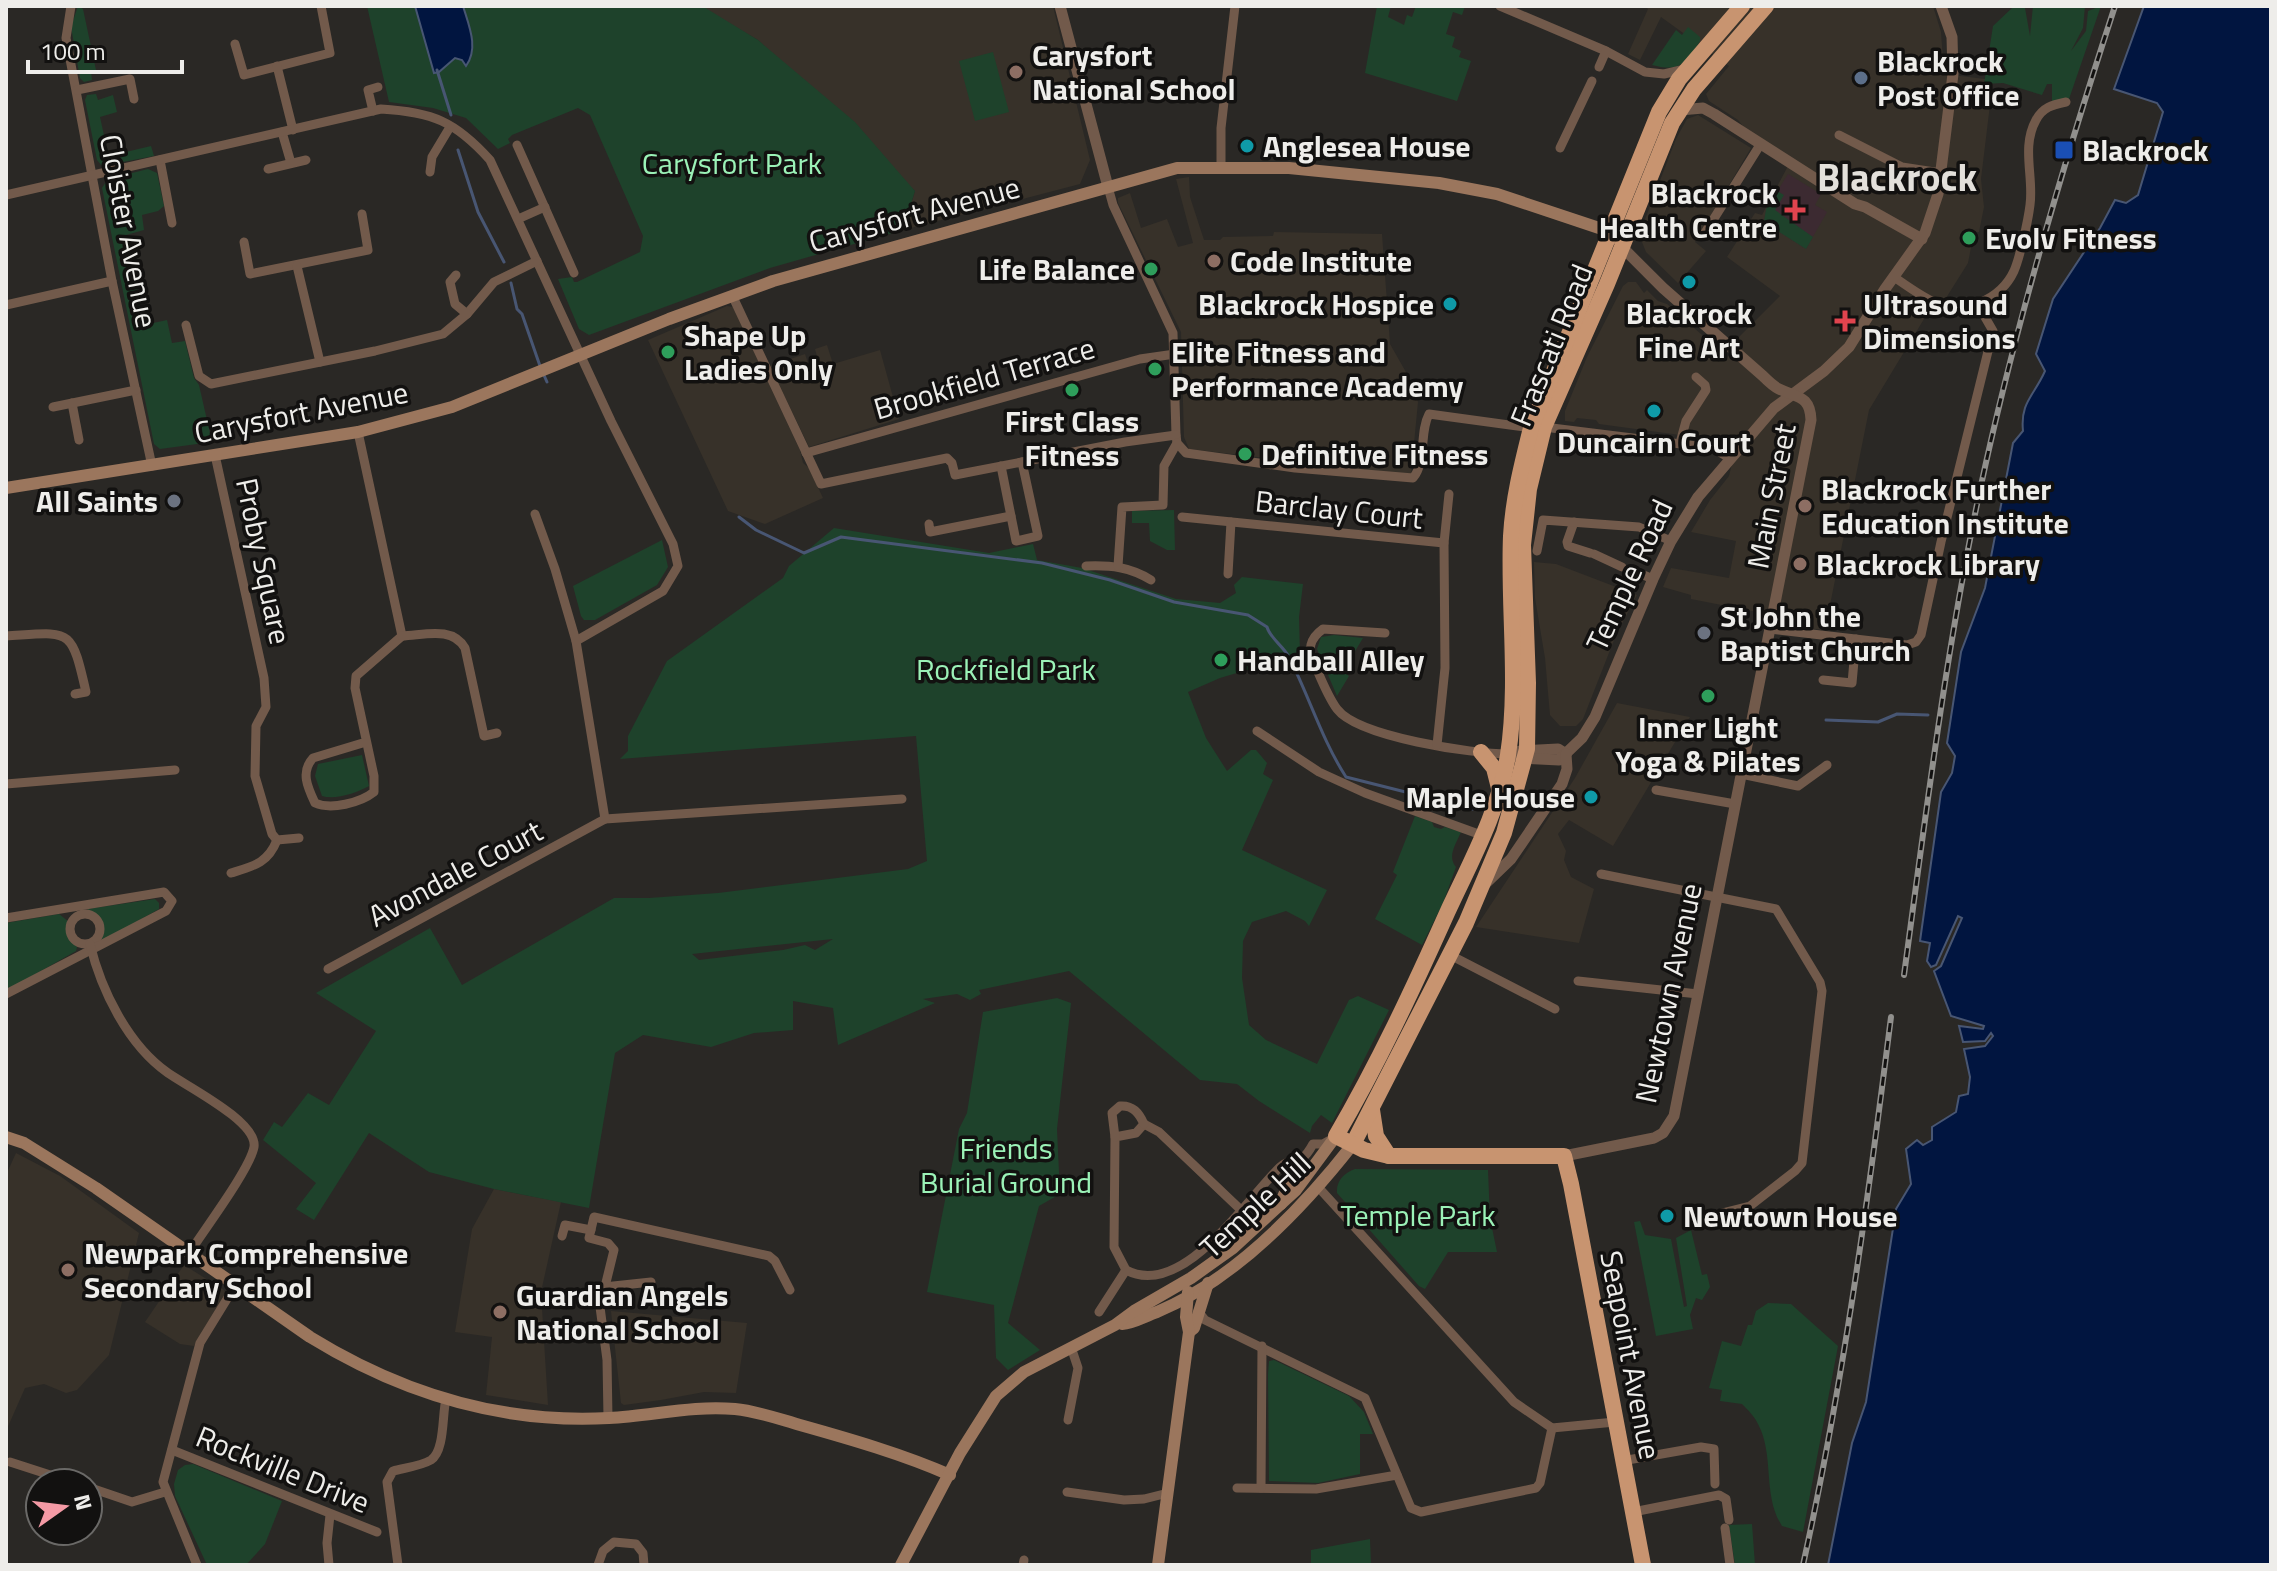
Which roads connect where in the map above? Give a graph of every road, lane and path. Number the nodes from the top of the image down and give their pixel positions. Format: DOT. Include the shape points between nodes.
graph roads {
  1 [pos="71,6"];
  2 [pos="321,6"];
  3 [pos="1060,6"];
  4 [pos="1235,6"];
  5 [pos="1500,6"];
  6 [pos="1742,6"];
  7 [pos="1766,6"];
  8 [pos="1941,6"];
  9 [pos="235,44"];
  10 [pos="1606,51"];
  11 [pos="277,66"];
  12 [pos="1599,67"];
  13 [pos="1689,68"];
  14 [pos="1592,81"];
  15 [pos="77,90"];
  16 [pos="357,92"];
  17 [pos="134,99"];
  18 [pos="2066,102"];
  19 [pos="1680,110"];
  20 [pos="373,111"];
  21 [pos="450,127"];
  22 [pos="287,131"];
  23 [pos="1839,135"];
  24 [pos="517,145"];
  25 [pos="1760,145"];
  26 [pos="1560,148"];
  27 [pos="160,160"];
  28 [pos="306,160"];
  29 [pos="291,163"];
  30 [pos="1221,167"];
  31 [pos="268,169"];
  32 [pos="430,172"];
  33 [pos="1941,173"];
  34 [pos="94,176"];
  35 [pos="1108,187"];
  36 [pos="6,195"];
  37 [pos="545,207"];
  38 [pos="362,214"];
  39 [pos="518,219"];
  40 [pos="172,223"];
  41 [pos="1611,232"];
  42 [pos="1703,236"];
  43 [pos="1922,239"];
  44 [pos="244,242"];
  45 [pos="1622,247"];
  46 [pos="537,261"];
  47 [pos="297,266"];
  48 [pos="574,273"];
  49 [pos="456,275"];
  50 [pos="1894,277"];
  51 [pos="112,281"];
  52 [pos="732,295"];
  53 [pos="6,305"];
  54 [pos="1978,305"];
  55 [pos="467,314"];
  56 [pos="186,325"];
  57 [pos="1175,354"];
  58 [pos="579,355"];
  59 [pos="320,362"];
  60 [pos="1696,377"];
  61 [pos="136,390"];
  62 [pos="1791,394"];
  63 [pos="72,403"];
  64 [pos="53,407"];
  65 [pos="1538,428"];
  66 [pos="358,432"];
  67 [pos="1177,439"];
  68 [pos="79,440"];
  69 [pos="1680,443"];
  70 [pos="806,453"];
  71 [pos="215,455"];
  72 [pos="1729,458"];
  73 [pos="1022,462"];
  74 [pos="152,466"];
  75 [pos="1001,466"];
  76 [pos="6,488"];
  77 [pos="1449,494"];
  78 [pos="535,514"];
  79 [pos="1011,516"];
  80 [pos="1182,517"];
  81 [pos="1231,522"];
  82 [pos="1574,522"];
  83 [pos="929,524"];
  84 [pos="1671,541"];
  85 [pos="1444,543"];
  86 [pos="1537,551"];
  87 [pos="1086,566"];
  88 [pos="1118,566"];
  89 [pos="1622,567"];
  90 [pos="1228,574"];
  91 [pos="1641,574"];
  92 [pos="1653,579"];
  93 [pos="1151,580"];
  94 [pos="1770,629"];
  95 [pos="1385,633"];
  96 [pos="6,636"];
  97 [pos="402,636"];
  98 [pos="1856,639"];
  99 [pos="576,641"];
  100 [pos="1823,680"];
  101 [pos="75,694"];
  102 [pos="1257,731"];
  103 [pos="497,733"];
  104 [pos="366,742"];
  105 [pos="1437,745"];
  106 [pos="1481,752"];
  107 [pos="1520,754"];
  108 [pos="1566,754"];
  109 [pos="1827,765"];
  110 [pos="175,770"];
  111 [pos="1741,774"];
  112 [pos="6,784"];
  113 [pos="1656,790"];
  114 [pos="1500,793"];
  115 [pos="902,799"];
  116 [pos="1735,804"];
  117 [pos="605,819"];
  118 [pos="1484,836"];
  119 [pos="299,838"];
  120 [pos="277,840"];
  121 [pos="231,873"];
  122 [pos="1601,874"];
  123 [pos="1481,887"];
  124 [pos="1717,896"];
  125 [pos="70,907"];
  126 [pos="76,916"];
  127 [pos="6,918"];
  128 [pos="91,948"];
  129 [pos="1450,955"];
  130 [pos="328,969"];
  131 [pos="1578,981"];
  132 [pos="6,994"];
  133 [pos="1698,994"];
  134 [pos="1555,1009"];
  135 [pos="1372,1110"];
  136 [pos="1144,1124"];
  137 [pos="1336,1136"];
  138 [pos="6,1137"];
  139 [pos="1115,1137"];
  140 [pos="1353,1144"];
  141 [pos="1389,1156"];
  142 [pos="1564,1156"];
  143 [pos="1295,1163"];
  144 [pos="1319,1188"];
  145 [pos="1281,1204"];
  146 [pos="1241,1210"];
  147 [pos="1702,1218"];
  148 [pos="591,1230"];
  149 [pos="562,1236"];
  150 [pos="190,1252"];
  151 [pos="1126,1270"];
  152 [pos="1189,1279"];
  153 [pos="651,1282"];
  154 [pos="1208,1283"];
  155 [pos="235,1286"];
  156 [pos="604,1287"];
  157 [pos="790,1290"];
  158 [pos="1188,1298"];
  159 [pos="1198,1311"];
  160 [pos="1099,1312"];
  161 [pos="1115,1325"];
  162 [pos="1189,1332"];
  163 [pos="1262,1346"];
  164 [pos="1071,1347"];
  165 [pos="446,1399"];
  166 [pos="608,1418"];
  167 [pos="1068,1420"];
  168 [pos="1615,1422"];
  169 [pos="1552,1428"];
  170 [pos="172,1450"];
  171 [pos="1622,1461"];
  172 [pos="10,1462"];
  173 [pos="25,1467"];
  174 [pos="950,1475"];
  175 [pos="1397,1475"];
  176 [pos="1715,1484"];
  177 [pos="1237,1488"];
  178 [pos="1261,1488"];
  179 [pos="104,1492"];
  180 [pos="165,1492"];
  181 [pos="1067,1492"];
  182 [pos="1168,1493"];
  183 [pos="1633,1512"];
  184 [pos="330,1515"];
  185 [pos="377,1532"];
  186 [pos="197,1565"];
  187 [pos="329,1565"];
  188 [pos="398,1565"];
  189 [pos="598,1565"];
  190 [pos="644,1565"];
  191 [pos="901,1565"];
  192 [pos="1158,1565"];
  193 [pos="1643,1565"];
  194 [pos="1730,1565"];
  1 -- 15 [label="street, Cloister Avenue" via="66,38"];
  2 -- 11 [label="street" via="330,53"];
  3 -- 35 [label="street"];
  4 -- 30 [label="street"];
  5 -- 10 [label="street"];
  6 -- 13 [label="highway, Frascati Road"];
  7 -- 19 [label="highway, Frascati Road"];
  8 -- 33 [label="street, Main Street" via="1950,26 1953,60"];
  9 -- 11 [label="street" via="244,75"];
  10 -- 12 [label="street"];
  10 -- 13 [label="street" via="1645,72"];
  11 -- 22 [label="street"];
  13 -- 41 [label="highway, Frascati Road" via="1659,112"];
  14 -- 26 [label="street"];
  15 -- 17 [label="street" via="130,79"];
  15 -- 34 [label="street, Cloister Avenue"];
  16 -- 20 [label="street" via="373,88"];
  18 -- 54 [label="street" via="2048,106 2036,120 2029,142 2031,203 2014,271"];
  19 -- 25 [label="street" via="1703,108"];
  19 -- 45 [label="highway, Frascati Road"];
  20 -- 21 [label="street" via="416,111"];
  20 -- 22 [label="street"];
  21 -- 32 [label="street" via="432,157"];
  21 -- 39 [label="street" via="468,136 490,160"];
  22 -- 27 [label="street"];
  22 -- 29 [label="street"];
  23 -- 33 [label="street" via="1902,167"];
  24 -- 37 [label="street"];
  25 -- 42 [label="street"];
  25 -- 43 [label="street"];
  27 -- 34 [label="street"];
  27 -- 40 [label="street"];
  28 -- 29 [label="street"];
  29 -- 31 [label="street"];
  30 -- 35 [label="main road, Carysfort Avenue" via="1177,168"];
  30 -- 41 [label="main road, Carysfort Avenue" via="1355,173 1469,187"];
  33 -- 43 [label="street, Main Street"];
  34 -- 36 [label="street"];
  34 -- 51 [label="street, Cloister Avenue"];
  35 -- 52 [label="main road, Carysfort Avenue" via="808,269"];
  35 -- 57 [label="street" via="1173,333"];
  37 -- 39 [label="street"];
  37 -- 48 [label="street"];
  38 -- 47 [label="street" via="368,250"];
  39 -- 46 [label="street"];
  41 -- 45 [label="main road"];
  41 -- 65 [label="highway, Frascati Road"];
  43 -- 50 [label="street, Main Street"];
  44 -- 47 [label="street" via="250,274"];
  45 -- 62 [label="street" via="1776,388"];
  45 -- 65 [label="highway, Frascati Road"];
  46 -- 55 [label="street" via="494,282"];
  46 -- 58 [label="street"];
  47 -- 59 [label="street"];
  49 -- 55 [label="street" via="450,282 455,304"];
  50 -- 54 [label="street" via="1938,304"];
  50 -- 62 [label="street, Main Street" via="1849,347"];
  51 -- 53 [label="street"];
  51 -- 61 [label="street, Cloister Avenue"];
  52 -- 58 [label="main road, Carysfort Avenue"];
  52 -- 70 [label="street"];
  54 -- 98 [label="street" via="1993,331 1921,635 1907,645"];
  55 -- 59 [label="street" via="443,334"];
  56 -- 59 [label="street" via="199,376 211,384"];
  57 -- 67 [label="street"];
  57 -- 70 [label="street, Brookfield Terrace" via="1140,359"];
  58 -- 66 [label="main road, Carysfort Avenue" via="452,407"];
  58 -- 99 [label="street" via="673,544 678,566 663,591"];
  60 -- 69 [label="street" via="1706,390 1686,421"];
  61 -- 63 [label="street"];
  61 -- 74 [label="street, Cloister Avenue"];
  62 -- 72 [label="street, Temple Road"];
  62 -- 94 [label="street, Main Street" via="1805,401 1811,420"];
  63 -- 64 [label="street"];
  63 -- 68 [label="street"];
  65 -- 67 [label="street" via="1429,414 1419,471 1413,478 1202,457 1186,453"];
  65 -- 69 [label="street"];
  65 -- 107 [label="highway, Frascati Road" via="1523,545 1528,683"];
  66 -- 71 [label="main road, Carysfort Avenue"];
  66 -- 97 [label="street"];
  67 -- 73 [label="street" via="1125,442"];
  67 -- 88 [label="street" via="1164,466 1163,505 1122,507"];
  69 -- 72 [label="street" via="1713,448"];
  70 -- 75 [label="street" via="821,484 947,458 955,475"];
  71 -- 74 [label="main road, Carysfort Avenue"];
  71 -- 120 [label="street, Proby Square" via="264,678 266,707 256,726 255,776"];
  72 -- 84 [label="street, Temple Road"];
  73 -- 75 [label="street"];
  73 -- 79 [label="street" via="1038,536 1016,541"];
  74 -- 76 [label="main road, Carysfort Avenue"];
  75 -- 79 [label="street"];
  77 -- 85 [label="street, Barclay Court"];
  78 -- 99 [label="street"];
  79 -- 83 [label="street" via="930,532"];
  80 -- 81 [label="street, Barclay Court"];
  81 -- 85 [label="street, Barclay Court"];
  81 -- 90 [label="street, Barclay Court"];
  82 -- 84 [label="street" via="1639,527"];
  82 -- 86 [label="street" via="1543,520"];
  82 -- 89 [label="street" via="1568,546"];
  84 -- 92 [label="street, Temple Road"];
  85 -- 105 [label="street, Barclay Court" via="1445,668"];
  87 -- 88 [label="street"];
  88 -- 93 [label="street"];
  91 -- 92 [label="street"];
  92 -- 108 [label="street, Temple Road" via="1600,708"];
  94 -- 98 [label="street"];
  94 -- 111 [label="street, Newtown Avenue"];
  95 -- 105 [label="street" via="1323,629 1309,650 1338,711 1361,725"];
  96 -- 101 [label="street" via="57,633 68,640 77,650 86,692"];
  97 -- 103 [label="street" via="450,633 459,638 484,736"];
  97 -- 104 [label="street" via="356,676"];
  98 -- 100 [label="street" via="1852,683"];
  99 -- 117 [label="street"];
  102 -- 118 [label="street" via="1319,772"];
  104 -- 104 [label="street" via="308,763 305,771 315,803 360,800 374,792"];
  105 -- 106 [label="street"];
  106 -- 107 [label="street"];
  106 -- 114 [label="highway" via="1494,768"];
  107 -- 108 [label="street" via="1558,749"];
  107 -- 114 [label="highway"];
  107 -- 123 [label="highway, Temple Road" via="1504,833"];
  108 -- 123 [label="street, Temple Road" via="1566,776 1532,830"];
  109 -- 111 [label="street" via="1798,786"];
  110 -- 112 [label="street"];
  111 -- 116 [label="street, Newtown Avenue"];
  113 -- 116 [label="street"];
  114 -- 118 [label="highway"];
  115 -- 117 [label="street, Avondale Court"];
  116 -- 124 [label="street, Newtown Avenue"];
  117 -- 130 [label="street, Avondale Court"];
  118 -- 137 [label="highway"];
  119 -- 120 [label="street"];
  120 -- 121 [label="street" via="270,856"];
  122 -- 124 [label="street"];
  123 -- 129 [label="highway, Temple Road"];
  124 -- 133 [label="street, Newtown Avenue"];
  124 -- 147 [label="street" via="1776,909 1822,991 1802,1163 1750,1206"];
  125 -- 126 [label="street"];
  125 -- 127 [label="street"];
  125 -- 128 [label="street" via="169,895 166,911"];
  126 -- 128 [label="street" via="69,929 72,938"];
  126 -- 128 [label="street" via="86,913 99,922"];
  128 -- 132 [label="street"];
  128 -- 150 [label="street" via="115,1008 139,1046 165,1071 241,1121 252,1135 254,1147 246,1164"];
  129 -- 134 [label="street"];
  129 -- 135 [label="highway, Temple Road"];
  131 -- 133 [label="street"];
  133 -- 142 [label="street, Newtown Avenue" via="1674,1116 1663,1133"];
  135 -- 140 [label="highway, Temple Road"];
  135 -- 141 [label="highway" via="1376,1136"];
  136 -- 139 [label="street" via="1136,1133"];
  136 -- 139 [label="street" via="1140,1114 1120,1106 1112,1113"];
  136 -- 146 [label="street"];
  137 -- 140 [label="highway, Newtown Avenue"];
  137 -- 143 [label="street" via="1313,1144"];
  137 -- 145 [label="main road, Temple Hill"];
  138 -- 150 [label="main road" via="53,1160"];
  139 -- 151 [label="street" via="1114,1247"];
  140 -- 141 [label="highway, Newtown Avenue"];
  140 -- 144 [label="main road, Temple Hill"];
  141 -- 142 [label="highway, Newtown Avenue"];
  142 -- 168 [label="highway, Seapoint Avenue"];
  143 -- 145 [label="main road"];
  143 -- 146 [label="street" via="1282,1165"];
  144 -- 154 [label="main road, Temple Hill"];
  144 -- 169 [label="street" via="1514,1402"];
  145 -- 152 [label="main road, Temple Hill"];
  146 -- 151 [label="street" via="1181,1265 1152,1274"];
  148 -- 149 [label="street" via="565,1225"];
  148 -- 156 [label="street" via="589,1238 614,1250"];
  148 -- 157 [label="street" via="594,1217 769,1256"];
  150 -- 155 [label="main road"];
  151 -- 160 [label="street"];
  152 -- 158 [label="main road"];
  152 -- 161 [label="main road, Temple Hill"];
  153 -- 156 [label="street"];
  154 -- 158 [label="main road, Temple Hill"];
  154 -- 159 [label="main road"];
  155 -- 165 [label="main road" via="345,1359"];
  155 -- 170 [label="street" via="200,1343"];
  156 -- 166 [label="street" via="600,1307"];
  158 -- 161 [label="main road, Temple Hill"];
  158 -- 162 [label="main road"];
  159 -- 162 [label="main road"];
  159 -- 163 [label="street" via="1205,1320"];
  161 -- 164 [label="main road"];
  162 -- 182 [label="main road"];
  163 -- 175 [label="street" via="1365,1398"];
  163 -- 178 [label="street"];
  164 -- 167 [label="street" via="1078,1368"];
  164 -- 174 [label="main road" via="1024,1372 996,1396"];
  165 -- 166 [label="main road" via="531,1417"];
  165 -- 188 [label="street" via="436,1454 427,1462 393,1471 387,1482"];
  166 -- 174 [label="main road" via="749,1410"];
  168 -- 169 [label="street"];
  168 -- 171 [label="highway, Seapoint Avenue"];
  169 -- 175 [label="street" via="1540,1483 1529,1491 1421,1512 1411,1508"];
  170 -- 180 [label="street"];
  170 -- 184 [label="street, Rockville Drive"];
  171 -- 176 [label="street" via="1714,1449"];
  171 -- 183 [label="highway, Seapoint Avenue"];
  172 -- 173 [label="street"];
  174 -- 191 [label="main road"];
  175 -- 178 [label="street" via="1316,1489"];
  177 -- 178 [label="street"];
  179 -- 180 [label="street" via="132,1502"];
  180 -- 186 [label="street"];
  181 -- 182 [label="street" via="1124,1500"];
  182 -- 192 [label="main road"];
  183 -- 193 [label="highway, Seapoint Avenue"];
  183 -- 194 [label="street" via="1719,1495 1726,1499"];
  184 -- 185 [label="street, Rockville Drive"];
  184 -- 187 [label="street"];
  189 -- 190 [label="street" via="614,1542 636,1544"];
}
